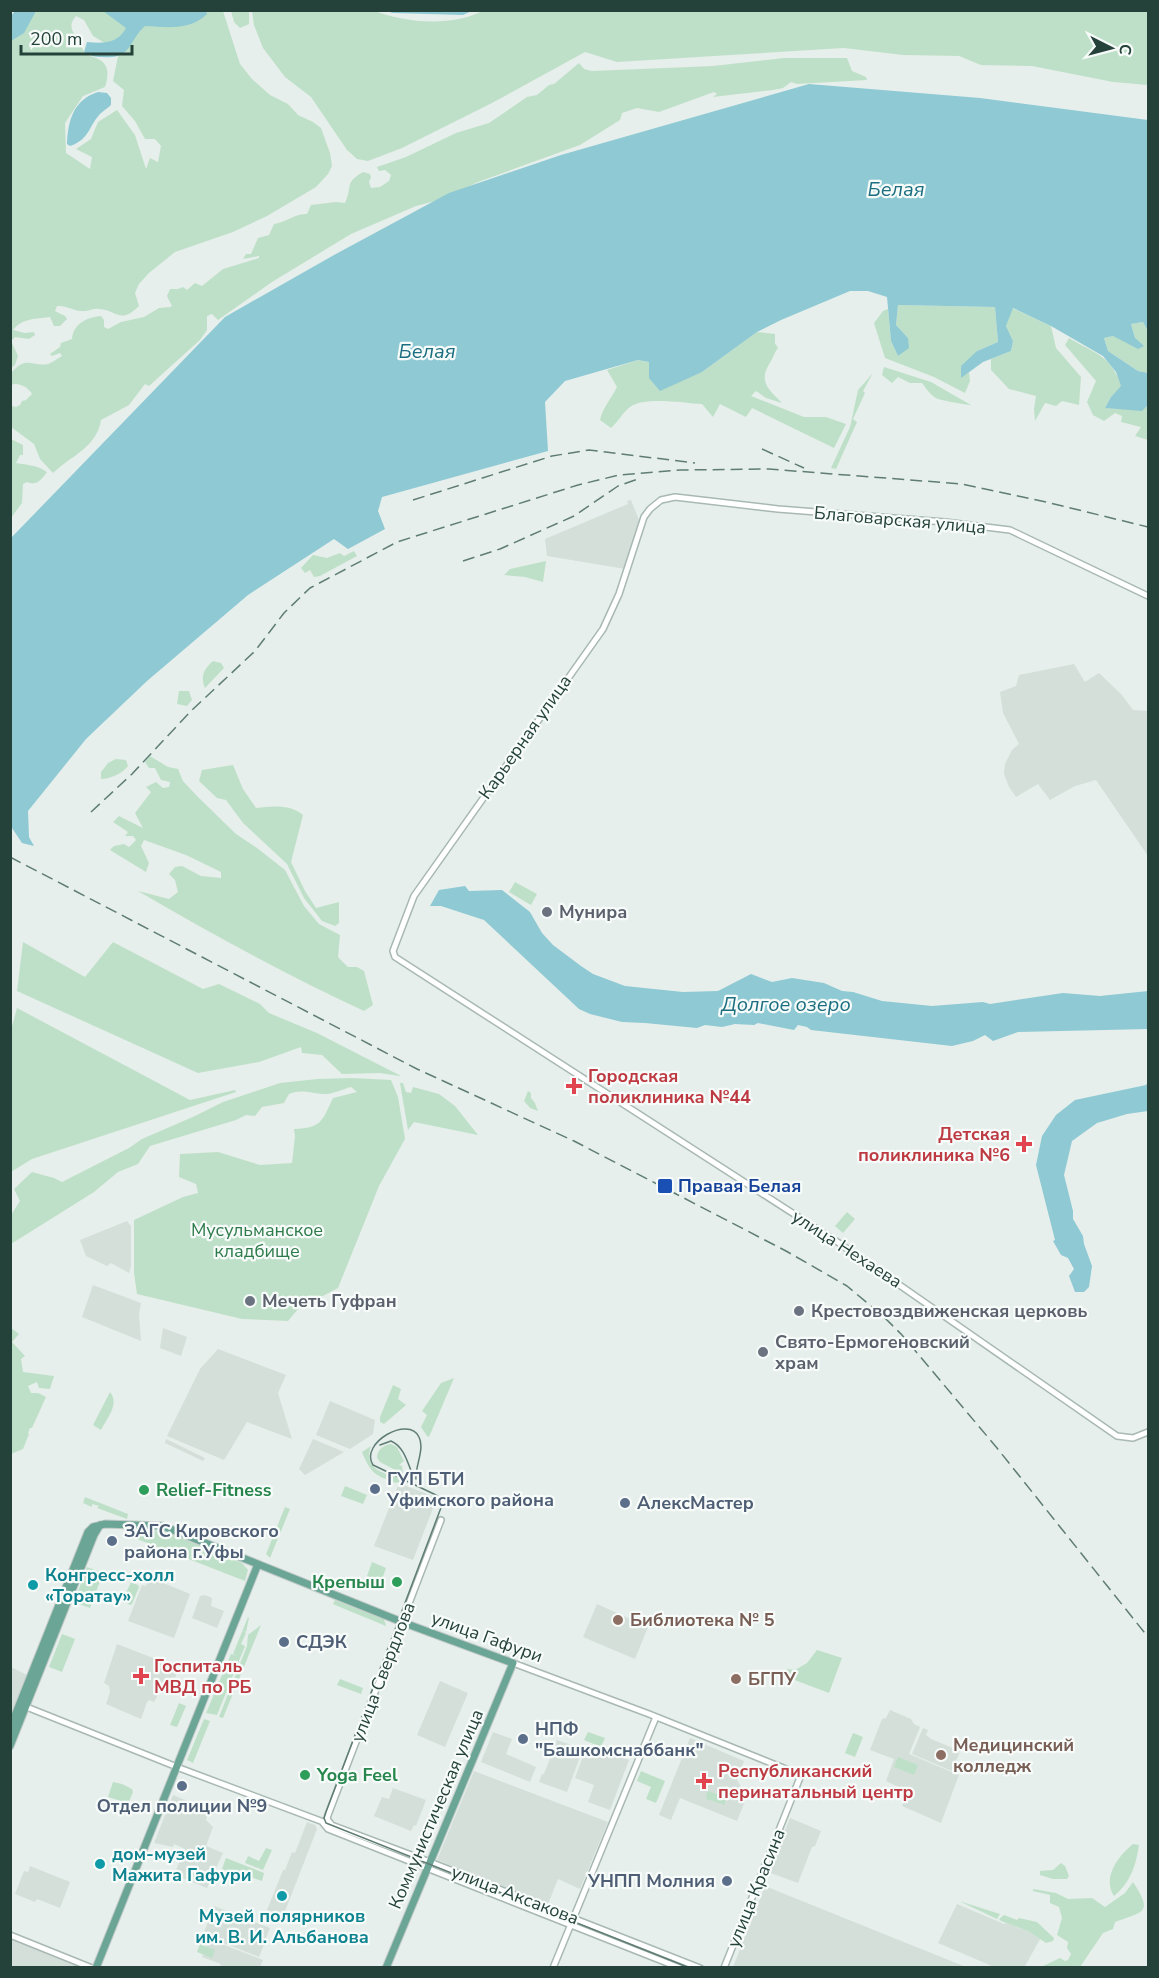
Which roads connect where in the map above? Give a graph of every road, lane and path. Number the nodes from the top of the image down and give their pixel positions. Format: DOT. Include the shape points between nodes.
graph roads {
  1 [pos="644,517"];
  2 [pos="1149,596"];
  3 [pos="393,951"];
  4 [pos="1149,1432"];
  5 [pos="441,1520"];
  6 [pos="258,1564"];
  7 [pos="402,1621"];
  8 [pos="513,1663"];
  9 [pos="23,1706"];
  10 [pos="656,1717"];
  11 [pos="10,1728"];
  12 [pos="10,1746"];
  13 [pos="176,1767"];
  14 [pos="801,1775"];
  15 [pos="323,1822"];
  16 [pos="331,1824"];
  17 [pos="429,1865"];
  18 [pos="573,1918"];
  19 [pos="570,1925"];
  20 [pos="10,1935"];
  21 [pos="94,1968"];
  22 [pos="386,1968"];
  23 [pos="553,1968"];
  24 [pos="680,1968"];
  25 [pos="699,1968"];
  26 [pos="724,1968"];
  1 -- 2 [label="street, Благоварская улица" via="661,500 675,497 1010,530"];
  1 -- 3 [label="street, Карьерная улица" via="619,594 603,628 414,896"];
  3 -- 4 [label="street, улица Нехаева" via="395,957 839,1243 1117,1436 1133,1438"];
  5 -- 7 [label="street, улица Свердлова"];
  6 -- 7 [label="main road, улица Гафури"];
  6 -- 9 [label="main road, улица Гафури" via="163,1526 93,1527"];
  6 -- 13 [label="main road"];
  7 -- 8 [label="main road, улица Гафури"];
  7 -- 16 [label="street, улица Свердлова" via="328,1815"];
  8 -- 10 [label="street, улица Гафури"];
  8 -- 17 [label="main road, Коммунистическая улица"];
  9 -- 11 [label="main road"];
  9 -- 12 [label="main road"];
  9 -- 13 [label="street"];
  10 -- 14 [label="street, улица Гафури"];
  10 -- 18 [label="street"];
  13 -- 15 [label="street"];
  13 -- 21 [label="main road"];
  14 -- 26 [label="street, улица Красина"];
  15 -- 16 [label="street, улица Аксакова"];
  15 -- 17 [label="street" via="328,1829"];
  16 -- 17 [label="street, улица Аксакова"];
  17 -- 18 [label="street, улица Аксакова"];
  17 -- 19 [label="street"];
  17 -- 22 [label="main road, Коммунистическая улица"];
  18 -- 19 [label="street"];
  18 -- 25 [label="street, улица Аксакова"];
  19 -- 23 [label="street"];
  19 -- 24 [label="street"];
  20 -- 21 [label="street"];
}
